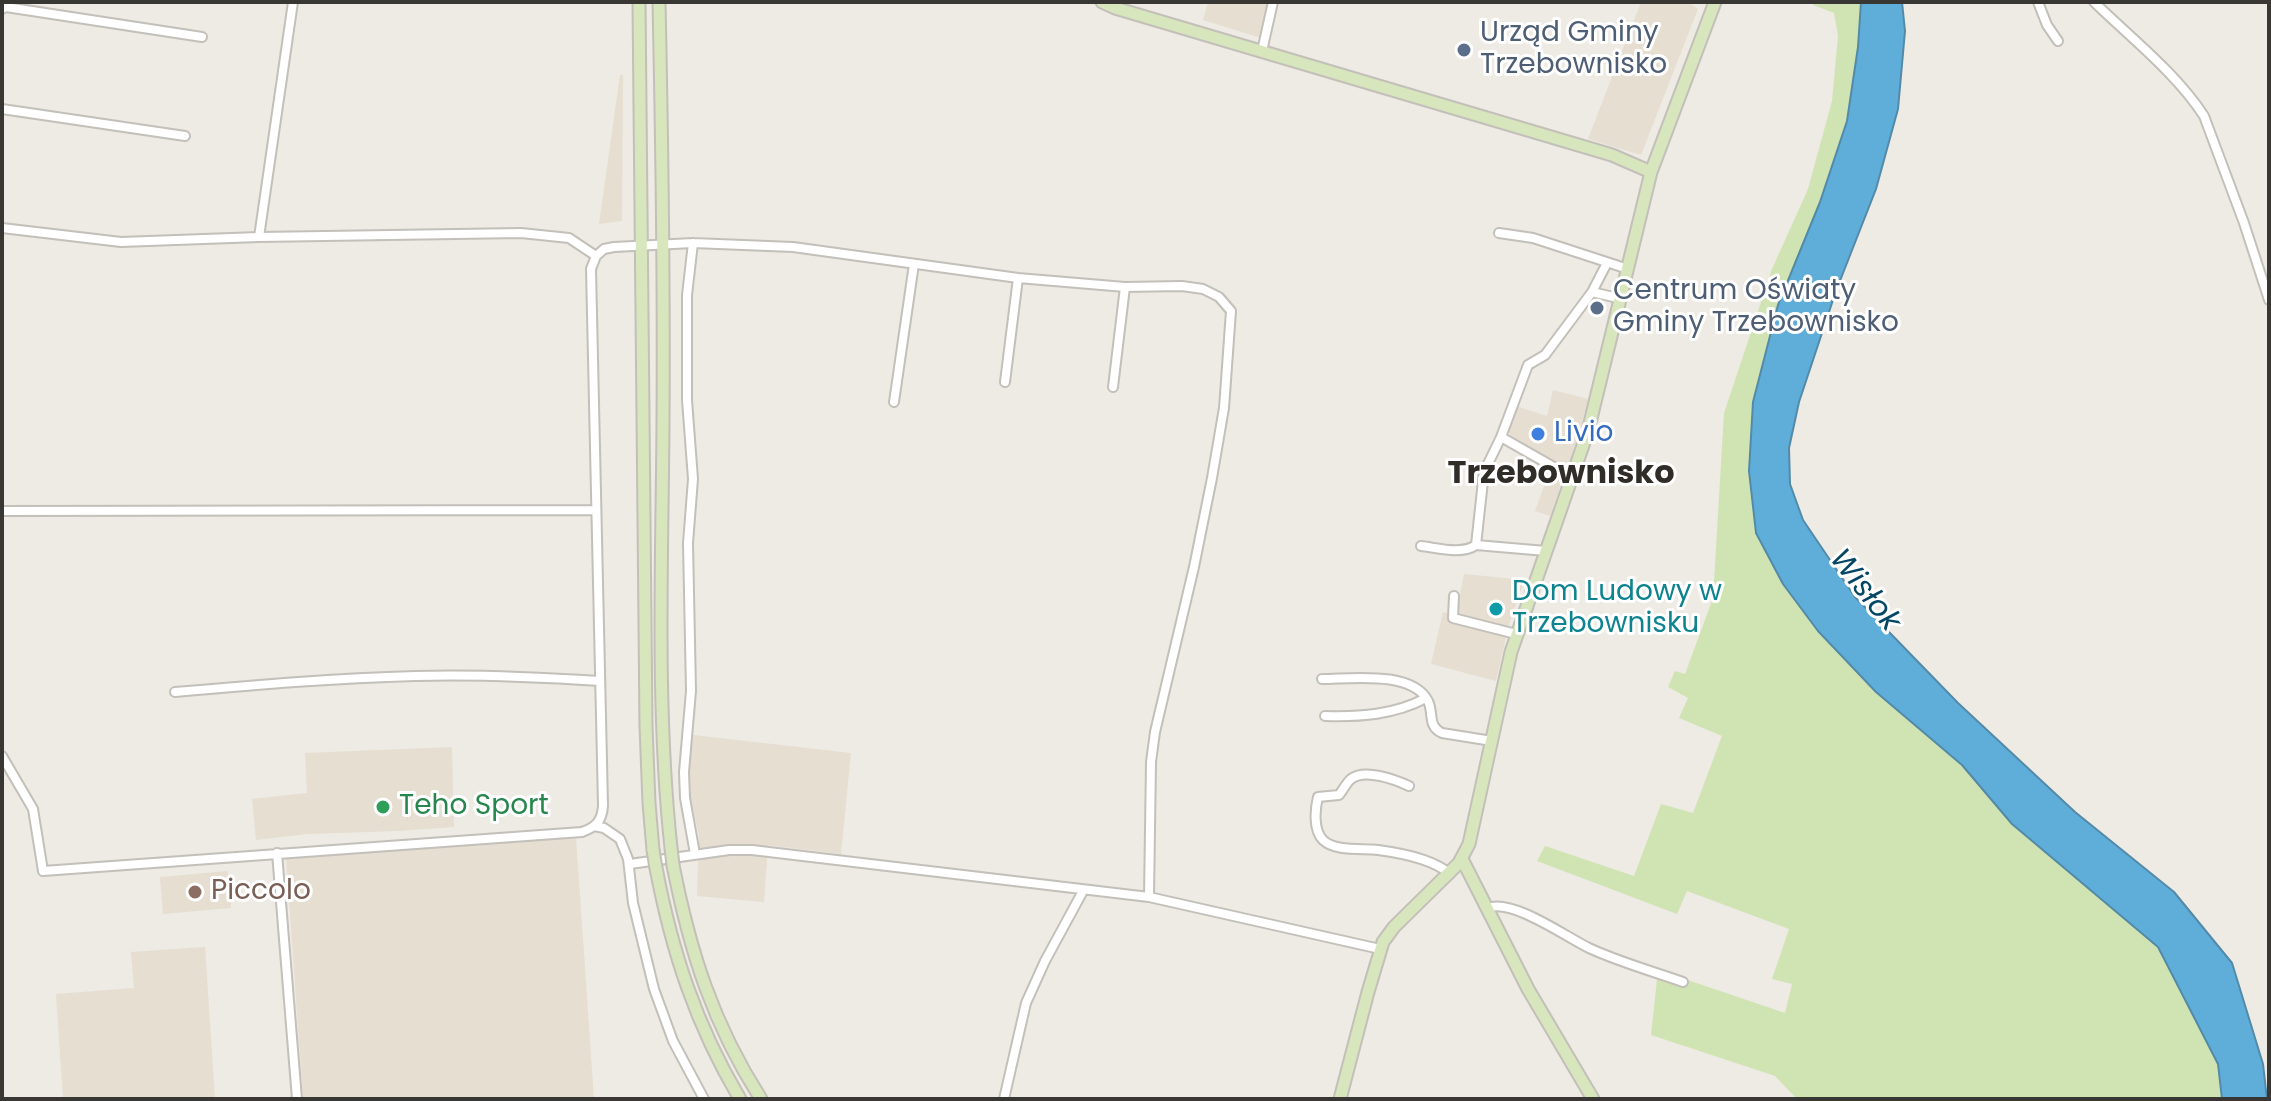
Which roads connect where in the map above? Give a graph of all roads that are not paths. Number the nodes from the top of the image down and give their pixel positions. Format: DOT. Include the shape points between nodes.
graph roads {
  1 [pos="293,2"];
  2 [pos="639,2"];
  3 [pos="659,2"];
  4 [pos="1102,2"];
  5 [pos="1273,2"];
  6 [pos="1715,2"];
  7 [pos="2038,2"];
  8 [pos="2094,2"];
  9 [pos="2,9"];
  10 [pos="202,37"];
  11 [pos="2058,41"];
  12 [pos="1262,51"];
  13 [pos="2,109"];
  14 [pos="185,136"];
  15 [pos="1651,172"];
  16 [pos="2,228"];
  17 [pos="1499,233"];
  18 [pos="259,237"];
  19 [pos="693,243"];
  20 [pos="642,244"];
  21 [pos="662,244"];
  22 [pos="596,256"];
  23 [pos="1607,263"];
  24 [pos="914,264"];
  25 [pos="1628,269"];
  26 [pos="1018,278"];
  27 [pos="1125,287"];
  28 [pos="1592,292"];
  29 [pos="1622,299"];
  30 [pos="2269,300"];
  31 [pos="1005,382"];
  32 [pos="1113,387"];
  33 [pos="894,402"];
  34 [pos="1501,437"];
  35 [pos="1573,478"];
  36 [pos="596,510"];
  37 [pos="2,511"];
  38 [pos="1476,545"];
  39 [pos="1421,546"];
  40 [pos="1546,551"];
  41 [pos="1454,596"];
  42 [pos="1516,634"];
  43 [pos="1322,679"];
  44 [pos="600,681"];
  45 [pos="175,692"];
  46 [pos="1426,698"];
  47 [pos="1325,716"];
  48 [pos="1492,741"];
  49 [pos="2,756"];
  50 [pos="1409,786"];
  51 [pos="594,826"];
  52 [pos="277,853"];
  53 [pos="695,854"];
  54 [pos="1462,859"];
  55 [pos="630,864"];
  56 [pos="1450,874"];
  57 [pos="1083,891"];
  58 [pos="1149,897"];
  59 [pos="1488,908"];
  60 [pos="1380,949"];
  61 [pos="1683,982"];
  62 [pos="297,1099"];
  63 [pos="704,1099"];
  64 [pos="740,1099"];
  65 [pos="761,1099"];
  66 [pos="1004,1099"];
  67 [pos="1340,1099"];
  68 [pos="1593,1099"];
  1 -- 18 [label="street"];
  2 -- 20 [label="main road"];
  3 -- 21 [label="main road"];
  4 -- 12 [label="main road"];
  5 -- 12 [label="street"];
  6 -- 15 [label="main road"];
  7 -- 11 [label="street"];
  8 -- 30 [label="street" via="2204,116"];
  9 -- 10 [label="street"];
  12 -- 15 [label="main road" via="1612,155"];
  13 -- 14 [label="street"];
  15 -- 25 [label="main road"];
  16 -- 18 [label="street" via="121,242"];
  17 -- 23 [label="street" via="1533,238"];
  18 -- 22 [label="street" via="521,233 569,238"];
  19 -- 21 [label="street"];
  19 -- 24 [label="street" via="793,247"];
  19 -- 53 [label="street" via="687,295 693,479 688,543 691,691 684,772"];
  20 -- 21 [label="street"];
  20 -- 22 [label="street" via="604,249"];
  20 -- 64 [label="main road, bridge" via="646,726 653,850 665,918 689,995"];
  21 -- 65 [label="main road, bridge" via="663,728 671,848 698,971"];
  22 -- 36 [label="street" via="591,269"];
  23 -- 25 [label="street"];
  23 -- 28 [label="street"];
  24 -- 26 [label="street"];
  24 -- 33 [label="street"];
  25 -- 29 [label="main road"];
  26 -- 27 [label="street"];
  26 -- 31 [label="street"];
  27 -- 32 [label="street"];
  27 -- 58 [label="street" via="1203,289 1231,311 1224,408 1212,478 1153,747"];
  28 -- 29 [label="street"];
  28 -- 34 [label="street" via="1545,355 1528,365"];
  29 -- 35 [label="main road"];
  34 -- 35 [label="street"];
  34 -- 38 [label="street" via="1484,472"];
  35 -- 40 [label="main road"];
  36 -- 37 [label="street"];
  36 -- 44 [label="street"];
  38 -- 39 [label="street" via="1456,550"];
  38 -- 40 [label="street"];
  40 -- 42 [label="main road"];
  41 -- 42 [label="street" via="1453,618"];
  42 -- 48 [label="main road"];
  43 -- 46 [label="street" via="1396,681 1420,690"];
  44 -- 45 [label="street" via="416,676"];
  44 -- 51 [label="street" via="602,813"];
  46 -- 47 [label="street" via="1380,714"];
  46 -- 48 [label="street" via="1436,730"];
  48 -- 54 [label="main road"];
  49 -- 52 [label="street" via="33,809 43,871"];
  50 -- 56 [label="street" via="1380,776 1356,776 1339,795 1318,797 1319,834 1329,844 1394,853"];
  51 -- 52 [label="street" via="582,832"];
  51 -- 55 [label="street" via="620,839"];
  52 -- 62 [label="street"];
  53 -- 55 [label="street"];
  53 -- 57 [label="street" via="752,850"];
  54 -- 56 [label="main road"];
  54 -- 59 [label="main road"];
  55 -- 63 [label="street" via="633,903 654,989 673,1041"];
  56 -- 60 [label="main road" via="1394,927"];
  57 -- 58 [label="street"];
  57 -- 66 [label="street" via="1026,1003"];
  58 -- 60 [label="street"];
  59 -- 61 [label="street" via="1501,906 1528,915 1590,948"];
  59 -- 68 [label="main road"];
  60 -- 67 [label="main road"];
}
